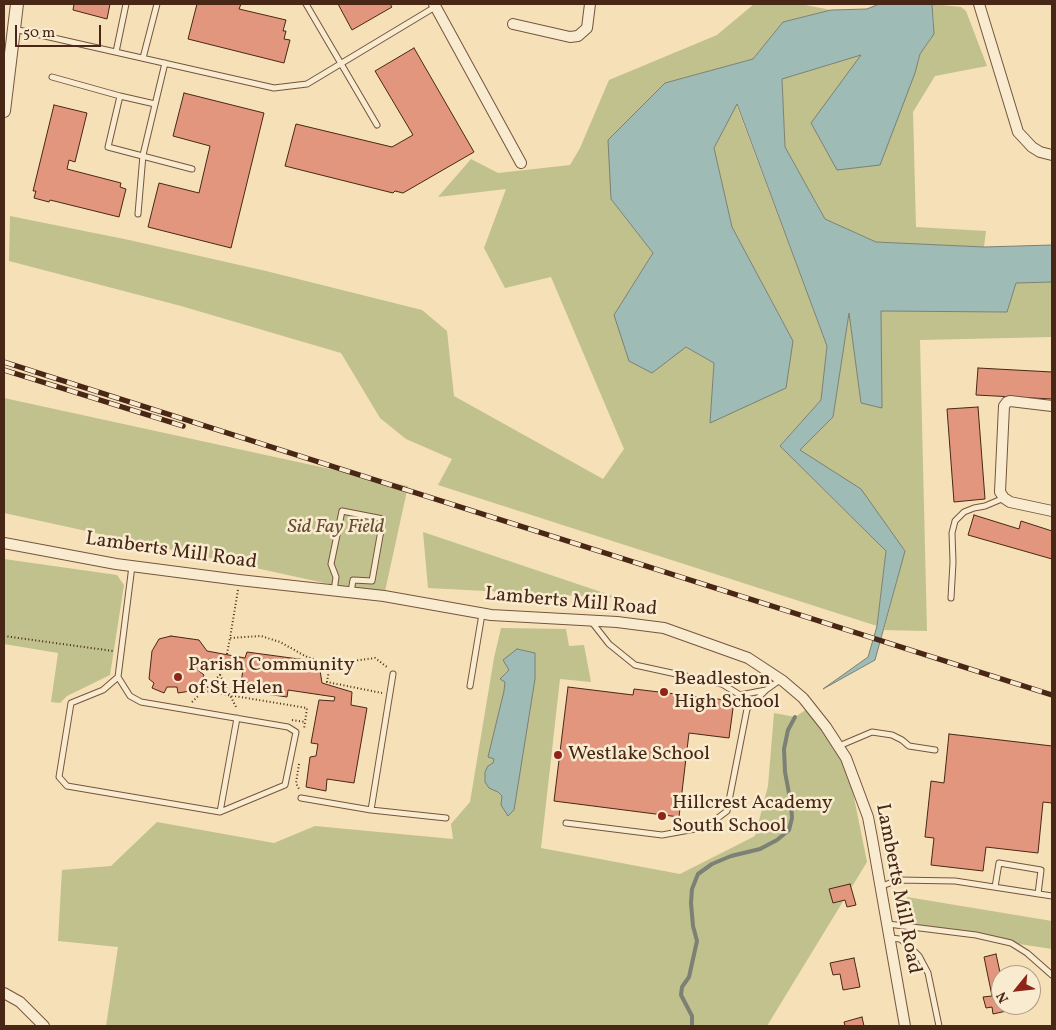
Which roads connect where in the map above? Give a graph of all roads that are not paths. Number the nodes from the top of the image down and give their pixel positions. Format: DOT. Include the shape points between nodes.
graph roads {
  1 [pos="17,4"];
  2 [pos="126,4"];
  3 [pos="157,4"];
  4 [pos="306,4"];
  5 [pos="590,4"];
  6 [pos="979,4"];
  7 [pos="434,5"];
  8 [pos="513,24"];
  9 [pos="11,25"];
  10 [pos="116,52"];
  11 [pos="143,58"];
  12 [pos="165,63"];
  13 [pos="342,64"];
  14 [pos="52,77"];
  15 [pos="120,96"];
  16 [pos="156,104"];
  17 [pos="4,110"];
  18 [pos="377,124"];
  19 [pos="143,155"];
  20 [pos="1052,155"];
  21 [pos="521,162"];
  22 [pos="192,169"];
  23 [pos="138,214"];
  24 [pos="1052,406"];
  25 [pos="1004,498"];
  26 [pos="1052,511"];
  27 [pos="4,543"];
  28 [pos="132,566"];
  29 [pos="334,591"];
  30 [pos="351,593"];
  31 [pos="951,598"];
  32 [pos="482,614"];
  33 [pos="591,620"];
  34 [pos="393,674"];
  35 [pos="118,677"];
  36 [pos="780,679"];
  37 [pos="470,686"];
  38 [pos="766,690"];
  39 [pos="236,718"];
  40 [pos="839,746"];
  41 [pos="936,750"];
  42 [pos="301,798"];
  43 [pos="371,810"];
  44 [pos="220,812"];
  45 [pos="446,818"];
  46 [pos="566,823"];
  47 [pos="882,886"];
  48 [pos="995,887"];
  49 [pos="1038,894"];
  50 [pos="1052,896"];
  51 [pos="888,924"];
  52 [pos="890,938"];
  53 [pos="1052,975"];
  54 [pos="4,993"];
  55 [pos="44,1026"];
  56 [pos="905,1026"];
  57 [pos="939,1026"];
  1 -- 9 [label="street"];
  2 -- 10 [label="lane"];
  3 -- 11 [label="lane"];
  4 -- 13 [label="lane"];
  5 -- 8 [label="street" via="587,28 578,36"];
  6 -- 20 [label="street" via="1018,132 1040,152"];
  7 -- 13 [label="lane"];
  7 -- 21 [label="street"];
  9 -- 10 [label="lane"];
  9 -- 17 [label="street"];
  10 -- 11 [label="lane"];
  11 -- 12 [label="lane"];
  12 -- 13 [label="lane" via="274,88 307,84"];
  12 -- 16 [label="lane"];
  13 -- 18 [label="lane"];
  14 -- 15 [label="lane"];
  15 -- 16 [label="lane"];
  15 -- 19 [label="lane" via="108,147"];
  16 -- 19 [label="lane"];
  19 -- 22 [label="lane"];
  19 -- 23 [label="lane"];
  24 -- 25 [label="street" via="1010,401 1004,406 1000,492"];
  25 -- 26 [label="street"];
  25 -- 31 [label="lane" via="964,512 955,521"];
  27 -- 28 [label="street, Lamberts Mill Road"];
  28 -- 29 [label="street, Lamberts Mill Road"];
  28 -- 35 [label="lane"];
  29 -- 30 [label="street, Lamberts Mill Road"];
  29 -- 30 [label="lane" via="336,577 331,564 342,511 383,519 372,581 353,580"];
  30 -- 32 [label="street, Lamberts Mill Road"];
  32 -- 33 [label="street, Lamberts Mill Road"];
  32 -- 37 [label="lane"];
  33 -- 36 [label="street, Lamberts Mill Road" via="664,628 737,653"];
  33 -- 38 [label="lane" via="609,644 635,665 722,684 740,695"];
  34 -- 43 [label="lane"];
  35 -- 39 [label="lane" via="130,696 141,702"];
  35 -- 44 [label="lane" via="103,690 71,703 59,777 67,786"];
  36 -- 38 [label="lane"];
  36 -- 40 [label="street, Lamberts Mill Road" via="803,698"];
  38 -- 46 [label="lane" via="748,709 727,811 706,828 662,836"];
  39 -- 44 [label="lane"];
  39 -- 44 [label="lane" via="288,727 296,732 286,785"];
  40 -- 41 [label="lane" via="872,732 892,735 909,746"];
  40 -- 47 [label="street, Lamberts Mill Road" via="868,817"];
  42 -- 43 [label="lane"];
  43 -- 45 [label="lane"];
  47 -- 48 [label="lane" via="898,880 955,881"];
  47 -- 51 [label="street, Lamberts Mill Road"];
  48 -- 49 [label="lane"];
  48 -- 49 [label="lane" via="998,863 1007,864 1041,870"];
  49 -- 50 [label="lane"];
  51 -- 52 [label="street, Lamberts Mill Road"];
  51 -- 53 [label="lane" via="976,935 1011,943"];
  52 -- 56 [label="street, Lamberts Mill Road"];
  52 -- 57 [label="lane" via="900,939 919,956 928,973"];
  54 -- 55 [label="street" via="20,1002"];
}
